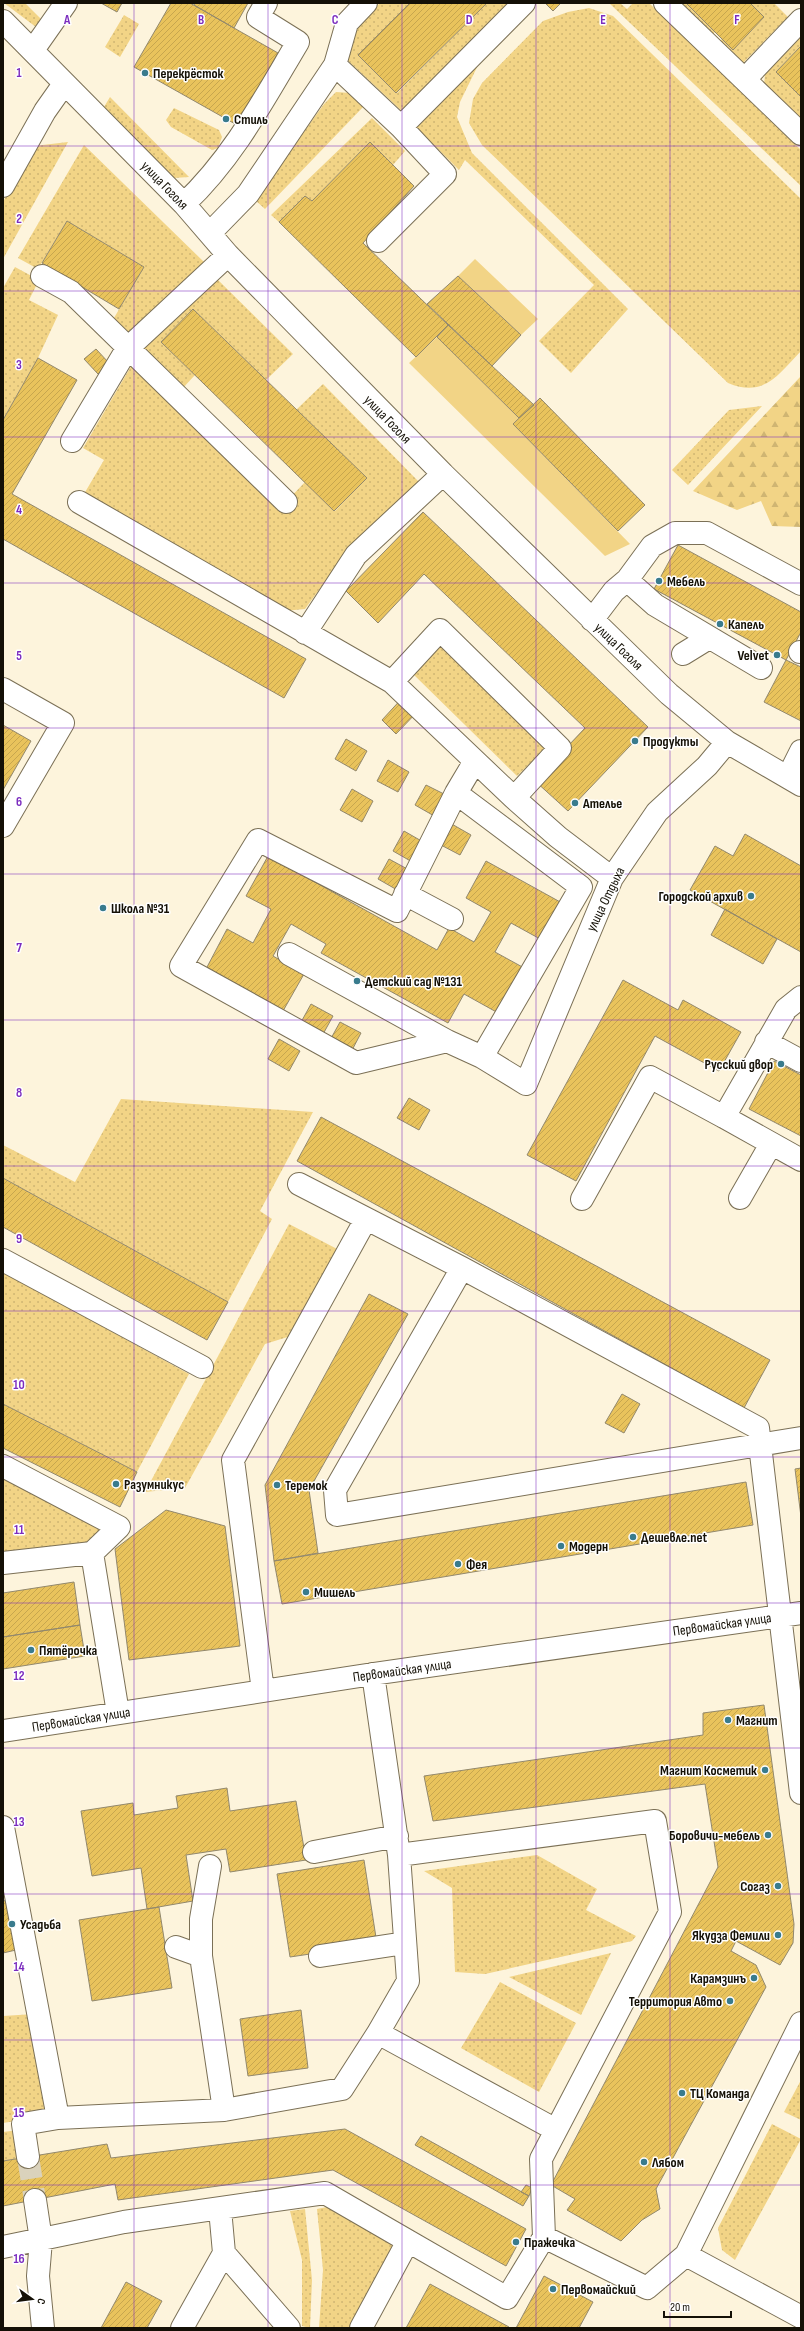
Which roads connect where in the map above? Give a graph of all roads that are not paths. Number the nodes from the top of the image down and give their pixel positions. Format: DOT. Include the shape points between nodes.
graph roads {
  1 [pos="66,3"];
  2 [pos="266,3"];
  3 [pos="366,3"];
  4 [pos="524,3"];
  5 [pos="665,3"];
  6 [pos="801,20"];
  7 [pos="3,21"];
  8 [pos="33,50"];
  9 [pos="335,65"];
  10 [pos="745,79"];
  11 [pos="64,84"];
  12 [pos="401,127"];
  13 [pos="801,134"];
  14 [pos="3,186"];
  15 [pos="184,204"];
  16 [pos="210,233"];
  17 [pos="378,241"];
  18 [pos="228,255"];
  19 [pos="42,276"];
  20 [pos="127,349"];
  21 [pos="72,441"];
  22 [pos="443,474"];
  23 [pos="79,502"];
  24 [pos="286,502"];
  25 [pos="627,580"];
  26 [pos="801,584"];
  27 [pos="592,620"];
  28 [pos="305,633"];
  29 [pos="710,638"];
  30 [pos="683,654"];
  31 [pos="761,668"];
  32 [pos="392,682"];
  33 [pos="3,689"];
  34 [pos="726,742"];
  35 [pos="801,751"];
  36 [pos="474,761"];
  37 [pos="794,781"];
  38 [pos="456,793"];
  39 [pos="514,798"];
  40 [pos="3,826"];
  41 [pos="612,878"];
  42 [pos="405,894"];
  43 [pos="452,919"];
  44 [pos="289,954"];
  45 [pos="801,997"];
  46 [pos="447,1041"];
  47 [pos="766,1042"];
  48 [pos="482,1057"];
  49 [pos="801,1061"];
  50 [pos="724,1117"];
  51 [pos="771,1144"];
  52 [pos="801,1160"];
  53 [pos="299,1184"];
  54 [pos="740,1198"];
  55 [pos="582,1199"];
  56 [pos="366,1219"];
  57 [pos="3,1260"];
  58 [pos="462,1268"];
  59 [pos="202,1367"];
  60 [pos="801,1438"];
  61 [pos="760,1445"];
  62 [pos="3,1466"];
  63 [pos="92,1553"];
  64 [pos="3,1563"];
  65 [pos="801,1613"];
  66 [pos="779,1616"];
  67 [pos="373,1674"];
  68 [pos="263,1691"];
  69 [pos="118,1713"];
  70 [pos="3,1731"];
  71 [pos="801,1794"];
  72 [pos="3,1827"];
  73 [pos="398,1845"];
  74 [pos="314,1852"];
  75 [pos="210,1866"];
  76 [pos="406,1943"];
  77 [pos="176,1947"];
  78 [pos="201,1956"];
  79 [pos="320,1956"];
  80 [pos="801,2023"];
  81 [pos="378,2033"];
  82 [pos="224,2110"];
  83 [pos="58,2118"];
  84 [pos="556,2130"];
  85 [pos="28,2156"];
  86 [pos="35,2200"];
  87 [pos="220,2208"];
  88 [pos="544,2236"];
  89 [pos="41,2240"];
  90 [pos="408,2241"];
  91 [pos="3,2247"];
  92 [pos="224,2253"];
  93 [pos="686,2255"];
  94 [pos="801,2317"];
  95 [pos="43,2328"];
  96 [pos="182,2328"];
  97 [pos="289,2328"];
  98 [pos="361,2328"];
  1 -- 8 [label="street"];
  2 -- 15 [label="street" via="258,17 298,42 242,136 204,186"];
  3 -- 9 [label="street" via="346,23"];
  4 -- 12 [label="street"];
  5 -- 10 [label="street"];
  6 -- 10 [label="street"];
  7 -- 8 [label="street, улица Гоголя"];
  8 -- 11 [label="street, улица Гоголя"];
  9 -- 12 [label="street"];
  9 -- 16 [label="street" via="248,194"];
  10 -- 13 [label="street"];
  11 -- 14 [label="street" via="45,110"];
  11 -- 15 [label="street, улица Гоголя"];
  12 -- 17 [label="street" via="446,174"];
  15 -- 16 [label="street, улица Гоголя"];
  16 -- 18 [label="street, улица Гоголя"];
  18 -- 20 [label="street"];
  18 -- 22 [label="street, улица Гоголя"];
  19 -- 20 [label="street" via="71,292"];
  20 -- 21 [label="street"];
  20 -- 24 [label="street"];
  22 -- 27 [label="street, улица Гоголя"];
  22 -- 28 [label="street" via="356,555"];
  23 -- 28 [label="street"];
  25 -- 26 [label="street" via="652,546 675,532 707,533"];
  25 -- 27 [label="street"];
  25 -- 29 [label="street" via="655,605"];
  27 -- 34 [label="street, улица Гоголя" via="669,694"];
  28 -- 32 [label="street"];
  29 -- 30 [label="street"];
  29 -- 31 [label="street"];
  32 -- 36 [label="street"];
  32 -- 39 [label="street" via="440,630 560,748"];
  33 -- 40 [label="street" via="63,722"];
  34 -- 37 [label="street, улица Гоголя"];
  34 -- 41 [label="street, улица Отдыха" via="707,766 657,812"];
  35 -- 37 [label="street"];
  36 -- 38 [label="street"];
  36 -- 39 [label="street"];
  38 -- 42 [label="street"];
  38 -- 48 [label="street" via="581,887"];
  39 -- 41 [label="street" via="558,837"];
  41 -- 48 [label="street, улица Отдыха" via="526,1084"];
  42 -- 43 [label="street"];
  42 -- 46 [label="street" via="397,911 258,840 181,966 356,1063"];
  44 -- 46 [label="street"];
  45 -- 47 [label="street" via="786,1009"];
  46 -- 48 [label="street"];
  47 -- 49 [label="street"];
  47 -- 50 [label="street"];
  50 -- 51 [label="street"];
  50 -- 55 [label="street" via="650,1077"];
  51 -- 52 [label="street"];
  51 -- 54 [label="street"];
  53 -- 56 [label="street"];
  56 -- 58 [label="street"];
  56 -- 68 [label="street" via="233,1460"];
  57 -- 59 [label="street"];
  58 -- 61 [label="street" via="758,1428"];
  58 -- 61 [label="street" via="335,1490 337,1515"];
  60 -- 61 [label="street"];
  61 -- 66 [label="street"];
  62 -- 63 [label="street" via="119,1526"];
  63 -- 64 [label="street"];
  63 -- 69 [label="street"];
  65 -- 66 [label="street, Первомайская улица"];
  66 -- 67 [label="street, Первомайская улица"];
  66 -- 71 [label="street"];
  67 -- 68 [label="street, Первомайская улица"];
  67 -- 73 [label="street"];
  68 -- 69 [label="street, Первомайская улица"];
  69 -- 70 [label="street, Первомайская улица"];
  72 -- 83 [label="street"];
  73 -- 74 [label="street"];
  73 -- 76 [label="street"];
  73 -- 84 [label="street" via="655,1821 670,1912"];
  75 -- 78 [label="street" via="201,1919"];
  76 -- 79 [label="street"];
  76 -- 81 [label="street" via="408,1981"];
  77 -- 78 [label="street"];
  78 -- 82 [label="street"];
  80 -- 93 [label="street"];
  81 -- 82 [label="street" via="342,2089"];
  81 -- 84 [label="street"];
  82 -- 83 [label="street"];
  83 -- 85 [label="street" via="23,2124"];
  84 -- 88 [label="street" via="541,2159"];
  86 -- 89 [label="street"];
  87 -- 89 [label="street" via="124,2222"];
  87 -- 90 [label="street" via="325,2193"];
  87 -- 92 [label="street"];
  88 -- 90 [label="street" via="507,2298"];
  88 -- 93 [label="street" via="647,2288"];
  89 -- 91 [label="street"];
  89 -- 95 [label="street" via="38,2276"];
  90 -- 98 [label="street"];
  92 -- 96 [label="street"];
  92 -- 97 [label="street"];
  93 -- 94 [label="street"];
}
